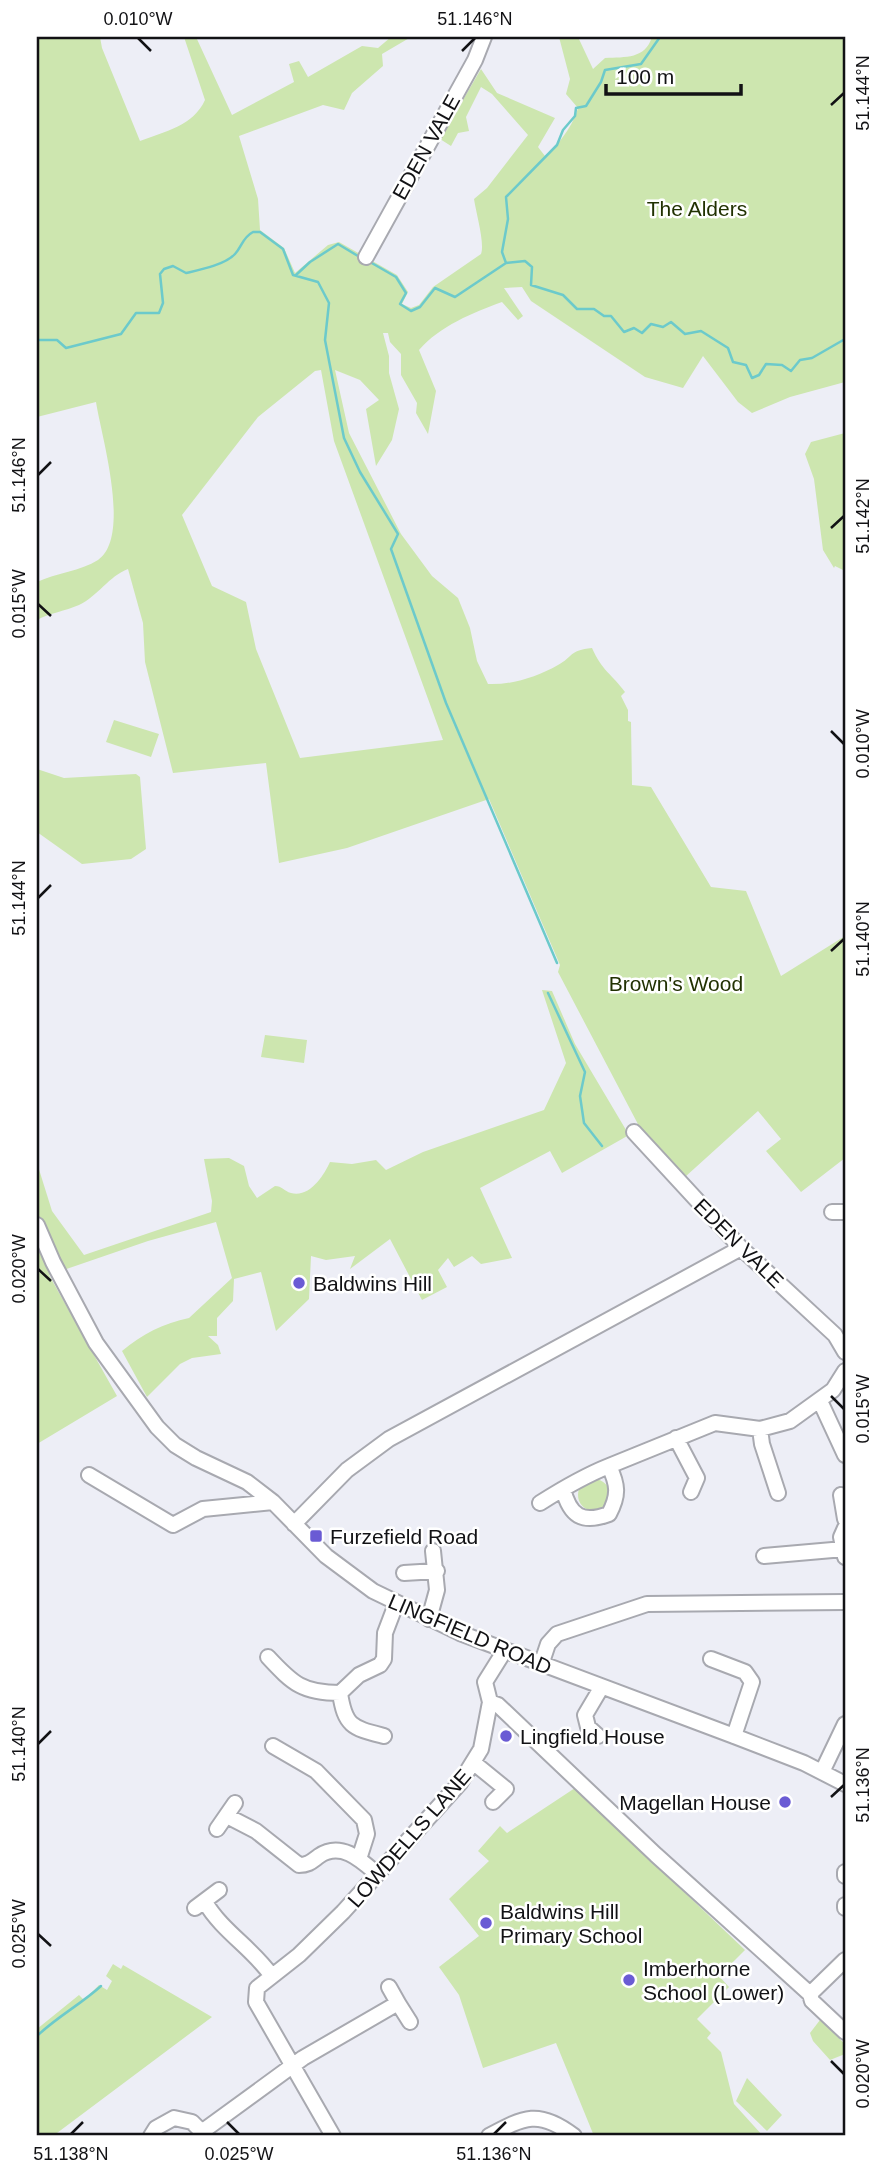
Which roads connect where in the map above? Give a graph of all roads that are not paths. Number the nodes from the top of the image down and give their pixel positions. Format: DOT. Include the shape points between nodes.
graph roads {
  1 [pos="484,37"];
  2 [pos="366,257"];
  3 [pos="634,1132"];
  4 [pos="37,1225"];
  5 [pos="741,1248"];
  6 [pos="845,1352"];
  7 [pos="845,1371"];
  8 [pos="820,1401"];
  9 [pos="760,1429"];
  10 [pos="676,1438"];
  11 [pos="845,1455"];
  12 [pos="609,1466"];
  13 [pos="89,1475"];
  14 [pos="563,1489"];
  15 [pos="691,1492"];
  16 [pos="778,1493"];
  17 [pos="841,1495"];
  18 [pos="273,1502"];
  19 [pos="540,1503"];
  20 [pos="845,1518"];
  21 [pos="294,1524"];
  22 [pos="845,1528"];
  23 [pos="433,1551"];
  24 [pos="845,1554"];
  25 [pos="764,1556"];
  26 [pos="437,1571"];
  27 [pos="404,1573"];
  28 [pos="845,1602"];
  29 [pos="396,1604"];
  30 [pos="429,1619"];
  31 [pos="505,1650"];
  32 [pos="268,1657"];
  33 [pos="711,1659"];
  34 [pos="541,1665"];
  35 [pos="601,1688"];
  36 [pos="340,1693"];
  37 [pos="491,1702"];
  38 [pos="845,1724"];
  39 [pos="734,1735"];
  40 [pos="598,1736"];
  41 [pos="384,1737"];
  42 [pos="273,1746"];
  43 [pos="474,1763"];
  44 [pos="822,1772"];
  45 [pos="845,1784"];
  46 [pos="493,1802"];
  47 [pos="217,1829"];
  48 [pos="359,1858"];
  49 [pos="377,1874"];
  50 [pos="219,1890"];
  51 [pos="845,1960"];
  52 [pos="271,1975"];
  53 [pos="389,1987"];
  54 [pos="810,1994"];
  55 [pos="398,2003"];
  56 [pos="410,2022"];
  57 [pos="845,2032"];
  58 [pos="294,2065"];
  59 [pos="204,2134"];
  60 [pos="151,2136"];
  61 [pos="333,2136"];
  62 [pos="489,2136"];
  63 [pos="574,2136"];
  1 -- 2 [label="street, EDEN VALE"];
  3 -- 5 [label="street, EDEN VALE"];
  4 -- 18 [label="street, LINGFIELD ROAD" via="96,1343 157,1427 175,1445 247,1482"];
  5 -- 6 [label="street, EDEN VALE" via="835,1335"];
  5 -- 21 [label="street" via="389,1439 347,1470"];
  7 -- 8 [label="street" via="834,1390"];
  8 -- 9 [label="street" via="790,1420"];
  8 -- 11 [label="street"];
  9 -- 10 [label="street" via="715,1423"];
  9 -- 16 [label="street"];
  10 -- 12 [label="street"];
  10 -- 15 [label="street" via="696,1478"];
  12 -- 14 [label="street"];
  12 -- 14 [label="street" via="617,1484 609,1514 583,1519 573,1514"];
  13 -- 18 [label="street" via="173,1525 203,1509"];
  14 -- 19 [label="street"];
  17 -- 20 [label="street"];
  18 -- 21 [label="street, LINGFIELD ROAD"];
  21 -- 29 [label="street, LINGFIELD ROAD" via="340,1568"];
  22 -- 24 [label="street" via="841,1537"];
  23 -- 26 [label="street"];
  24 -- 25 [label="street"];
  26 -- 27 [label="street"];
  26 -- 30 [label="street"];
  28 -- 34 [label="street" via="647,1604 557,1634"];
  29 -- 30 [label="street, LINGFIELD ROAD"];
  29 -- 36 [label="street" via="380,1665 359,1675"];
  30 -- 31 [label="street, LINGFIELD ROAD"];
  31 -- 34 [label="street, LINGFIELD ROAD"];
  31 -- 37 [label="street, LOWDELLS LANE" via="485,1682"];
  32 -- 36 [label="street" via="289,1680 313,1693"];
  33 -- 39 [label="street" via="745,1672 752,1682"];
  34 -- 35 [label="street, LINGFIELD ROAD"];
  35 -- 39 [label="street, LINGFIELD ROAD"];
  35 -- 40 [label="street" via="585,1715 588,1727"];
  36 -- 41 [label="street" via="344,1716 355,1728"];
  37 -- 43 [label="street, LOWDELLS LANE"];
  37 -- 54 [label="street"];
  38 -- 44 [label="street"];
  39 -- 44 [label="street, LINGFIELD ROAD"];
  42 -- 48 [label="street" via="316,1770 364,1820 368,1834"];
  43 -- 46 [label="street" via="506,1788"];
  43 -- 49 [label="street, LOWDELLS LANE"];
  44 -- 45 [label="street, LINGFIELD ROAD"];
  47 -- 48 [label="street" via="231,1809 299,1865 335,1850"];
  48 -- 49 [label="street"];
  49 -- 52 [label="street, LOWDELLS LANE" via="308,1946"];
  50 -- 52 [label="street" via="200,1905 258,1956"];
  51 -- 54 [label="street"];
  52 -- 58 [label="street, LOWDELLS LANE" via="254,1996"];
  53 -- 55 [label="street"];
  54 -- 57 [label="street"];
  55 -- 56 [label="street"];
  55 -- 58 [label="street"];
  58 -- 59 [label="street"];
  58 -- 61 [label="street"];
  59 -- 60 [label="street" via="192,2122 174,2118"];
  62 -- 63 [label="street" via="533,2117 550,2120"];
}
